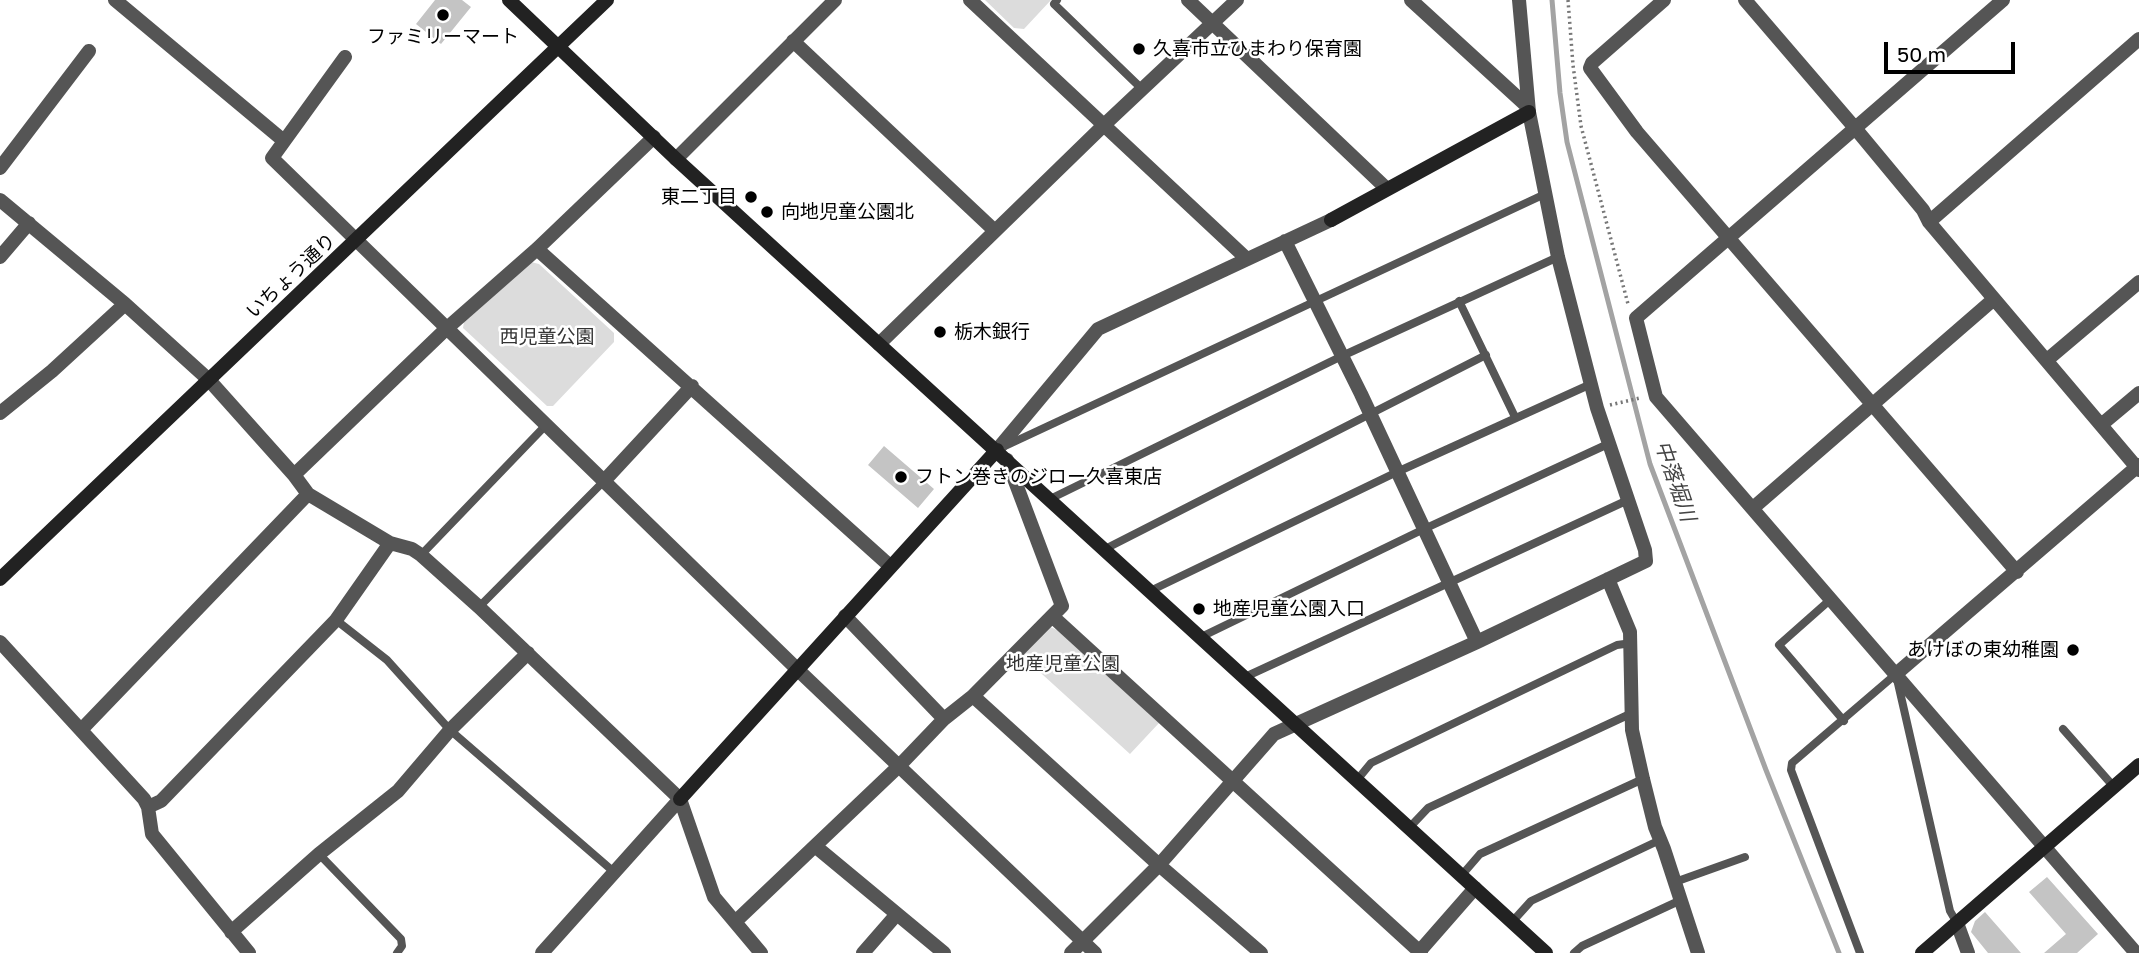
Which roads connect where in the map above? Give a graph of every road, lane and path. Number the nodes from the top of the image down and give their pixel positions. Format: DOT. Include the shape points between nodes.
graph roads {
  1 [pos="115,0"];
  2 [pos="509,0"];
  3 [pos="607,0"];
  4 [pos="835,0"];
  5 [pos="970,0"];
  6 [pos="1057,0"];
  7 [pos="1188,0"];
  8 [pos="1237,0"];
  9 [pos="1411,0"];
  10 [pos="1519,0"];
  11 [pos="1568,0"];
  12 [pos="1664,0"];
  13 [pos="1745,0"];
  14 [pos="2003,0"];
  15 [pos="1213,23"];
  16 [pos="2139,39"];
  17 [pos="793,41"];
  18 [pos="559,47"];
  19 [pos="89,51"];
  20 [pos="345,57"];
  21 [pos="1142,89"];
  22 [pos="1528,110"];
  23 [pos="1104,125"];
  24 [pos="1855,128"];
  25 [pos="654,136"];
  26 [pos="284,141"];
  27 [pos="676,159"];
  28 [pos="0,168"];
  29 [pos="1387,189"];
  30 [pos="1545,194"];
  31 [pos="0,200"];
  32 [pos="1928,222"];
  33 [pos="29,223"];
  34 [pos="995,232"];
  35 [pos="1727,237"];
  36 [pos="356,241"];
  37 [pos="1285,241"];
  38 [pos="537,248"];
  39 [pos="0,257"];
  40 [pos="1558,257"];
  41 [pos="1247,259"];
  42 [pos="2139,282"];
  43 [pos="1994,299"];
  44 [pos="1459,301"];
  45 [pos="1315,303"];
  46 [pos="125,304"];
  47 [pos="1636,317"];
  48 [pos="446,329"];
  49 [pos="880,344"];
  50 [pos="1486,355"];
  51 [pos="1342,356"];
  52 [pos="2047,360"];
  53 [pos="209,380"];
  54 [pos="1591,384"];
  55 [pos="692,386"];
  56 [pos="2139,393"];
  57 [pos="1647,396"];
  58 [pos="1617,404"];
  59 [pos="1872,404"];
  60 [pos="0,413"];
  61 [pos="1369,413"];
  62 [pos="1515,417"];
  63 [pos="546,425"];
  64 [pos="2101,425"];
  65 [pos="1608,444"];
  66 [pos="1002,455"];
  67 [pos="2138,467"];
  68 [pos="1397,472"];
  69 [pos="294,475"];
  70 [pos="604,481"];
  71 [pos="308,494"];
  72 [pos="1050,499"];
  73 [pos="1628,500"];
  74 [pos="1753,508"];
  75 [pos="1424,528"];
  76 [pos="390,543"];
  77 [pos="1105,549"];
  78 [pos="421,555"];
  79 [pos="890,566"];
  80 [pos="2017,572"];
  81 [pos="0,579"];
  82 [pos="1608,579"];
  83 [pos="1450,583"];
  84 [pos="1150,591"];
  85 [pos="1830,599"];
  86 [pos="479,607"];
  87 [pos="845,616"];
  88 [pos="1052,616"];
  89 [pos="335,620"];
  90 [pos="1201,637"];
  91 [pos="0,642"];
  92 [pos="1477,642"];
  93 [pos="1632,643"];
  94 [pos="528,653"];
  95 [pos="797,669"];
  96 [pos="1896,674"];
  97 [pos="1245,677"];
  98 [pos="973,696"];
  99 [pos="1630,714"];
  100 [pos="944,719"];
  101 [pos="1844,721"];
  102 [pos="1296,724"];
  103 [pos="2063,729"];
  104 [pos="81,730"];
  105 [pos="450,730"];
  106 [pos="2139,765"];
  107 [pos="899,766"];
  108 [pos="1643,779"];
  109 [pos="1357,780"];
  110 [pos="1234,782"];
  111 [pos="2114,786"];
  112 [pos="680,799"];
  113 [pos="148,807"];
  114 [pos="1409,828"];
  115 [pos="1660,840"];
  116 [pos="815,846"];
  117 [pos="2044,846"];
  118 [pos="319,854"];
  119 [pos="1745,857"];
  120 [pos="1159,865"];
  121 [pos="614,872"];
  122 [pos="1461,876"];
  123 [pos="1675,882"];
  124 [pos="1475,888"];
  125 [pos="1681,900"];
  126 [pos="897,914"];
  127 [pos="735,922"];
  128 [pos="1512,922"];
  129 [pos="1957,923"];
  130 [pos="231,932"];
  131 [pos="1082,941"];
  132 [pos="249,953"];
  133 [pos="397,953"];
  134 [pos="542,953"];
  135 [pos="761,953"];
  136 [pos="863,953"];
  137 [pos="944,953"];
  138 [pos="1071,953"];
  139 [pos="1095,953"];
  140 [pos="1261,953"];
  141 [pos="1419,953"];
  142 [pos="1546,953"];
  143 [pos="1574,953"];
  144 [pos="1698,953"];
  145 [pos="1860,953"];
  146 [pos="1922,953"];
  147 [pos="1968,953"];
  148 [pos="2136,953"];
  1 -- 26 [label="street"];
  2 -- 18 [label="street"];
  3 -- 18 [label="street, いちょう通り"];
  4 -- 17 [label="street"];
  5 -- 23 [label="street"];
  6 -- 21 [label="lane" via="1054,4"];
  7 -- 15 [label="street"];
  8 -- 15 [label="street"];
  9 -- 22 [label="street"];
  10 -- 22 [label="street"];
  11 -- 47 [label="path" via="1583,135 1630,312"];
  12 -- 35 [label="street" via="1590,68 1637,132"];
  13 -- 24 [label="street"];
  14 -- 24 [label="street"];
  15 -- 21 [label="street"];
  15 -- 29 [label="street"];
  16 -- 32 [label="street"];
  17 -- 27 [label="street"];
  17 -- 34 [label="street"];
  18 -- 25 [label="street"];
  18 -- 36 [label="street, いちょう通り"];
  19 -- 28 [label="street"];
  20 -- 26 [label="street"];
  21 -- 23 [label="street"];
  22 -- 29 [label="street"];
  22 -- 30 [label="street"];
  23 -- 34 [label="street"];
  23 -- 41 [label="street"];
  24 -- 32 [label="street"];
  24 -- 35 [label="street"];
  25 -- 27 [label="street"];
  25 -- 38 [label="street"];
  26 -- 36 [label="street" via="272,158"];
  27 -- 49 [label="street"];
  29 -- 37 [label="street"];
  30 -- 40 [label="street"];
  30 -- 45 [label="lane"];
  31 -- 33 [label="street"];
  32 -- 43 [label="street"];
  33 -- 39 [label="street"];
  33 -- 46 [label="street"];
  34 -- 49 [label="street"];
  35 -- 47 [label="street"];
  35 -- 59 [label="street"];
  36 -- 48 [label="street"];
  36 -- 53 [label="street, いちょう通り"];
  37 -- 41 [label="street"];
  37 -- 45 [label="street"];
  38 -- 48 [label="street"];
  38 -- 55 [label="street"];
  40 -- 44 [label="lane"];
  40 -- 54 [label="street"];
  41 -- 66 [label="street" via="1098,329"];
  42 -- 52 [label="street"];
  43 -- 52 [label="street"];
  43 -- 59 [label="street"];
  44 -- 50 [label="lane"];
  44 -- 51 [label="lane"];
  45 -- 51 [label="street"];
  45 -- 66 [label="lane"];
  46 -- 53 [label="street"];
  46 -- 60 [label="street"];
  47 -- 74 [label="street" via="1656,397"];
  48 -- 63 [label="street"];
  48 -- 69 [label="street"];
  49 -- 66 [label="street"];
  50 -- 61 [label="lane"];
  50 -- 62 [label="lane"];
  51 -- 61 [label="street"];
  51 -- 72 [label="lane"];
  52 -- 64 [label="street"];
  53 -- 69 [label="street"];
  53 -- 81 [label="street, いちょう通り"];
  54 -- 62 [label="lane"];
  54 -- 65 [label="street"];
  55 -- 70 [label="street"];
  55 -- 79 [label="street"];
  56 -- 64 [label="street"];
  57 -- 58 [label="path"];
  59 -- 74 [label="street"];
  59 -- 80 [label="street"];
  61 -- 68 [label="street"];
  61 -- 77 [label="lane"];
  62 -- 68 [label="lane"];
  63 -- 70 [label="street"];
  63 -- 78 [label="lane"];
  64 -- 67 [label="street"];
  65 -- 73 [label="street"];
  65 -- 75 [label="lane"];
  66 -- 72 [label="street"];
  66 -- 79 [label="street"];
  66 -- 88 [label="street" via="1062,606"];
  67 -- 80 [label="street"];
  68 -- 75 [label="street"];
  68 -- 84 [label="lane"];
  69 -- 71 [label="street"];
  70 -- 86 [label="lane"];
  70 -- 95 [label="street"];
  71 -- 76 [label="street"];
  71 -- 104 [label="street"];
  72 -- 77 [label="street"];
  73 -- 82 [label="street" via="1646,561"];
  73 -- 83 [label="lane"];
  74 -- 85 [label="street"];
  75 -- 83 [label="street"];
  75 -- 90 [label="lane"];
  76 -- 78 [label="street"];
  76 -- 89 [label="street"];
  77 -- 84 [label="street"];
  78 -- 86 [label="street"];
  79 -- 87 [label="street"];
  80 -- 96 [label="street"];
  82 -- 92 [label="street"];
  82 -- 93 [label="street"];
  83 -- 92 [label="street"];
  83 -- 97 [label="lane"];
  84 -- 90 [label="street"];
  85 -- 96 [label="street"];
  85 -- 101 [label="lane" via="1779,645"];
  86 -- 94 [label="street"];
  87 -- 95 [label="street"];
  87 -- 100 [label="street"];
  88 -- 98 [label="street"];
  88 -- 110 [label="street"];
  89 -- 105 [label="lane" via="387,660"];
  89 -- 113 [label="street" via="161,801"];
  90 -- 97 [label="street"];
  91 -- 104 [label="street"];
  92 -- 102 [label="street"];
  93 -- 99 [label="street"];
  93 -- 109 [label="lane" via="1617,645 1371,763"];
  94 -- 105 [label="street"];
  94 -- 112 [label="street"];
  95 -- 107 [label="street"];
  95 -- 112 [label="street"];
  96 -- 101 [label="lane"];
  96 -- 117 [label="street"];
  96 -- 129 [label="lane" via="1950,911"];
  97 -- 102 [label="street"];
  98 -- 100 [label="street"];
  98 -- 120 [label="street"];
  99 -- 108 [label="street"];
  99 -- 114 [label="lane" via="1428,808"];
  100 -- 107 [label="street"];
  101 -- 145 [label="lane" via="1792,763 1791,770"];
  102 -- 109 [label="street"];
  102 -- 110 [label="street" via="1270,738"];
  103 -- 111 [label="lane"];
  104 -- 113 [label="street"];
  105 -- 118 [label="street" via="398,791"];
  105 -- 121 [label="lane"];
  106 -- 111 [label="street"];
  107 -- 116 [label="street"];
  107 -- 131 [label="street"];
  108 -- 115 [label="street"];
  108 -- 122 [label="lane" via="1480,854"];
  109 -- 114 [label="street"];
  110 -- 120 [label="street"];
  110 -- 141 [label="street"];
  111 -- 117 [label="street"];
  112 -- 121 [label="street"];
  112 -- 127 [label="street" via="714,897"];
  113 -- 130 [label="street" via="152,834"];
  114 -- 122 [label="street"];
  115 -- 123 [label="street"];
  115 -- 128 [label="lane" via="1531,901"];
  116 -- 126 [label="street"];
  116 -- 127 [label="street"];
  117 -- 129 [label="street"];
  117 -- 148 [label="street"];
  118 -- 130 [label="street"];
  118 -- 133 [label="lane" via="401,939"];
  119 -- 123 [label="lane"];
  120 -- 131 [label="street"];
  120 -- 140 [label="street"];
  121 -- 134 [label="street"];
  122 -- 124 [label="street"];
  123 -- 125 [label="street"];
  124 -- 128 [label="street"];
  124 -- 141 [label="street"];
  125 -- 143 [label="lane"];
  125 -- 144 [label="street"];
  126 -- 136 [label="street"];
  126 -- 137 [label="street"];
  127 -- 135 [label="street"];
  128 -- 142 [label="street"];
  129 -- 146 [label="street"];
  129 -- 147 [label="street"];
  130 -- 132 [label="street"];
  131 -- 138 [label="street"];
  131 -- 139 [label="street"];
}
